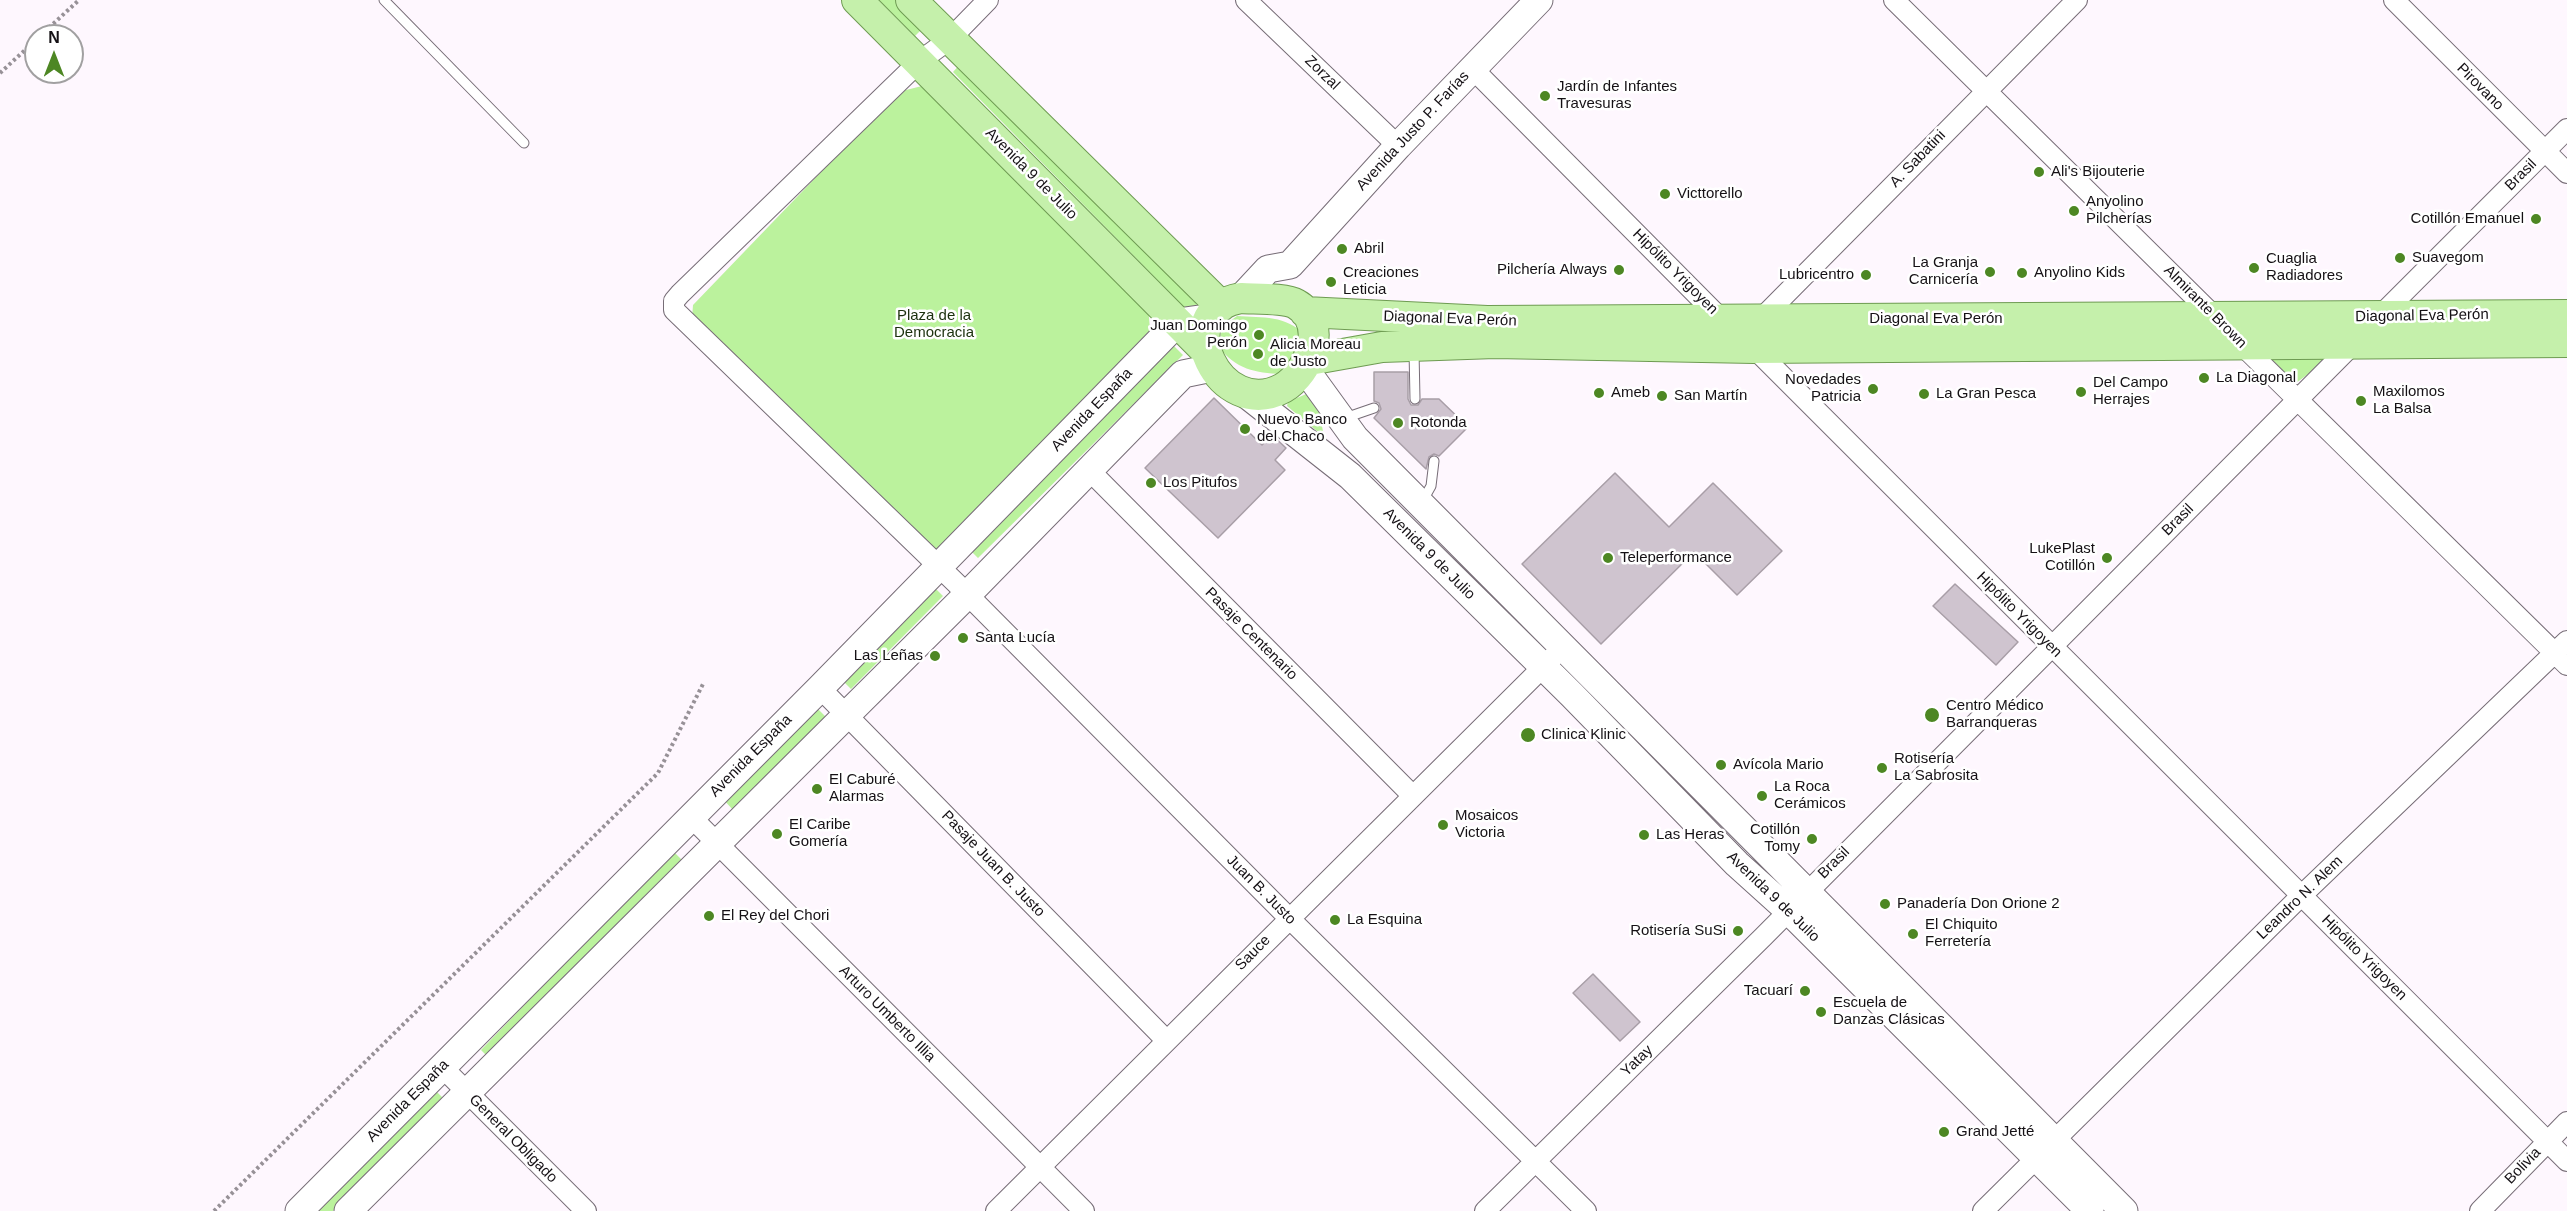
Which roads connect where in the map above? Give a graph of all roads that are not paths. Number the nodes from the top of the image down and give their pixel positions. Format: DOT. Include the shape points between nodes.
graph roads {
  1 [pos="384,0"];
  2 [pos="857,0"];
  3 [pos="910,0"];
  4 [pos="988,0"];
  5 [pos="1246,0"];
  6 [pos="1539,0"];
  7 [pos="1894,0"];
  8 [pos="2077,0"];
  9 [pos="2394,0"];
  10 [pos="950,39"];
  11 [pos="920,62"];
  12 [pos="1473,68"];
  13 [pos="1985,90"];
  14 [pos="2567,129"];
  15 [pos="524,143"];
  16 [pos="1398,146"];
  17 [pos="2545,151"];
  18 [pos="2567,173"];
  19 [pos="1290,265"];
  20 [pos="1224,307"];
  21 [pos="1300,308"];
  22 [pos="2567,315"];
  23 [pos="2379,317"];
  24 [pos="2217,319"];
  25 [pos="1722,320"];
  26 [pos="1178,322"];
  27 [pos="1757,334"];
  28 [pos="2355,341"];
  29 [pos="2240,342"];
  30 [pos="2567,342"];
  31 [pos="1413,346"];
  32 [pos="1208,359"];
  33 [pos="1307,365"];
  34 [pos="1242,391"];
  35 [pos="1415,399"];
  36 [pos="2298,399"];
  37 [pos="1374,408"];
  38 [pos="1340,420"];
  39 [pos="1434,461"];
  40 [pos="1090,471"];
  41 [pos="1421,504"];
  42 [pos="938,567"];
  43 [pos="967,594"];
  44 [pos="1563,646"];
  45 [pos="2050,647"];
  46 [pos="2563,653"];
  47 [pos="1542,667"];
  48 [pos="820,688"];
  49 [pos="847,714"];
  50 [pos="1413,796"];
  51 [pos="691,817"];
  52 [pos="717,844"];
  53 [pos="2301,896"];
  54 [pos="1797,901"];
  55 [pos="1289,918"];
  56 [pos="1166,1040"];
  57 [pos="442,1067"];
  58 [pos="467,1093"];
  59 [pos="2567,1122"];
  60 [pos="2547,1142"];
  61 [pos="2044,1149"];
  62 [pos="1536,1161"];
  63 [pos="2567,1161"];
  64 [pos="1039,1167"];
  65 [pos="299,1211"];
  66 [pos="348,1211"];
  67 [pos="586,1211"];
  68 [pos="996,1211"];
  69 [pos="1084,1211"];
  70 [pos="1485,1211"];
  71 [pos="1586,1211"];
  72 [pos="1983,1211"];
  73 [pos="2090,1211"];
  74 [pos="2124,1211"];
  75 [pos="2480,1211"];
  1 -- 15 [label="lane"];
  2 -- 11 [label="main road, Avenida 9 de Julio"];
  3 -- 10 [label="main road"];
  4 -- 10 [label="street"];
  5 -- 16 [label="street, Zorzal"];
  6 -- 12 [label="main road, Avenida Justo P. Farías"];
  7 -- 13 [label="street, Almirante Brown"];
  8 -- 13 [label="street, A. Sabatini"];
  9 -- 17 [label="street, Pirovano"];
  10 -- 11 [label="street"];
  10 -- 20 [label="main road"];
  11 -- 26 [label="main road, Avenida 9 de Julio"];
  11 -- 42 [label="street, Juan B. Justo" via="680,294 674,301 674,310"];
  12 -- 16 [label="main road, Avenida Justo P. Farías"];
  12 -- 25 [label="street, Hipólito Yrigoyen"];
  13 -- 24 [label="street, Almirante Brown"];
  13 -- 27 [label="street, A. Sabatini"];
  14 -- 17 [label="street, Brasil"];
  16 -- 19 [label="main road, Avenida Justo P. Farías"];
  17 -- 18 [label="street, Pirovano"];
  17 -- 23 [label="street, Brasil"];
  19 -- 20 [label="main road, Avenida Justo P. Farías" via="1268,269"];
  19 -- 21 [label="main road"];
  20 -- 21 [label="main road"];
  20 -- 26 [label="main road"];
  20 -- 32 [label="main road" via="1204,337"];
  21 -- 25 [label="main road, Diagonal Eva Perón" via="1487,321"];
  21 -- 33 [label="main road" via="1313,333"];
  22 -- 23 [label="main road, Diagonal Eva Perón"];
  23 -- 24 [label="main road, Diagonal Eva Perón"];
  23 -- 28 [label="street, Brasil"];
  24 -- 27 [label="main road, Diagonal Eva Perón"];
  24 -- 29 [label="street, Almirante Brown"];
  25 -- 27 [label="main road, Diagonal Eva Perón"];
  26 -- 32 [label="main road, Avenida 9 de Julio"];
  26 -- 42 [label="main road, Avenida España"];
  27 -- 29 [label="main road, Diagonal Eva Perón"];
  27 -- 31 [label="main road, Diagonal Eva Perón"];
  27 -- 45 [label="street, Hipólito Yrigoyen"];
  28 -- 29 [label="main road, Diagonal Eva Perón"];
  28 -- 30 [label="main road, Diagonal Eva Perón"];
  28 -- 36 [label="street, Brasil"];
  29 -- 36 [label="street, Almirante Brown"];
  31 -- 33 [label="main road, Diagonal Eva Perón" via="1382,347"];
  31 -- 35 [label="lane"];
  32 -- 34 [label="main road" via="1226,382"];
  32 -- 40 [label="main road" via="1183,374"];
  33 -- 34 [label="main road" via="1293,382 1278,391"];
  33 -- 38 [label="main road, Avenida 9 de Julio"];
  34 -- 47 [label="main road, Avenida 9 de Julio" via="1350,476"];
  36 -- 45 [label="street, Brasil"];
  36 -- 46 [label="street, Almirante Brown"];
  37 -- 38 [label="lane"];
  38 -- 41 [label="main road, Avenida 9 de Julio"];
  39 -- 41 [label="lane" via="1431,486"];
  40 -- 43 [label="main road"];
  40 -- 50 [label="street, Pasaje Centenario"];
  41 -- 44 [label="main road, Avenida 9 de Julio"];
  42 -- 43 [label="street, Juan B. Justo"];
  42 -- 48 [label="main road, Avenida España"];
  43 -- 49 [label="main road"];
  43 -- 55 [label="street, Juan B. Justo"];
  44 -- 47 [label="street, Sauce"];
  44 -- 54 [label="main road, Avenida 9 de Julio"];
  45 -- 53 [label="street, Hipólito Yrigoyen"];
  45 -- 54 [label="street, Brasil"];
  46 -- 53 [label="street, Leandro N. Alem"];
  47 -- 50 [label="street, Sauce"];
  47 -- 54 [label="main road, Avenida 9 de Julio" via="1737,864"];
  48 -- 49 [label="street, Pasaje Juan B. Justo"];
  48 -- 51 [label="main road, Avenida España"];
  49 -- 52 [label="main road"];
  49 -- 56 [label="street, Pasaje Juan B. Justo"];
  50 -- 55 [label="street, Sauce"];
  51 -- 52 [label="street, Arturo Umberto Illia"];
  51 -- 57 [label="main road, Avenida España"];
  52 -- 58 [label="main road"];
  52 -- 64 [label="street, Arturo Umberto Illia"];
  53 -- 60 [label="street, Hipólito Yrigoyen"];
  53 -- 61 [label="street, Leandro N. Alem"];
  54 -- 61 [label="main road, Avenida 9 de Julio"];
  54 -- 62 [label="street, Yatay"];
  55 -- 56 [label="street, Sauce"];
  55 -- 62 [label="street, Juan B. Justo"];
  56 -- 64 [label="street, Sauce"];
  57 -- 58 [label="street, General Obligado"];
  57 -- 65 [label="main road, Avenida España"];
  58 -- 66 [label="main road"];
  58 -- 67 [label="street, General Obligado"];
  59 -- 60 [label="street, Bolivia"];
  60 -- 63 [label="street, Hipólito Yrigoyen"];
  60 -- 75 [label="street, Bolivia"];
  61 -- 72 [label="street, Leandro N. Alem"];
  61 -- 73 [label="main road, Avenida 9 de Julio"];
  61 -- 74 [label="main road, Avenida 9 de Julio"];
  62 -- 70 [label="street, Yatay"];
  62 -- 71 [label="street, Juan B. Justo"];
  64 -- 68 [label="street, Sauce"];
  64 -- 69 [label="street, Arturo Umberto Illia"];
}
